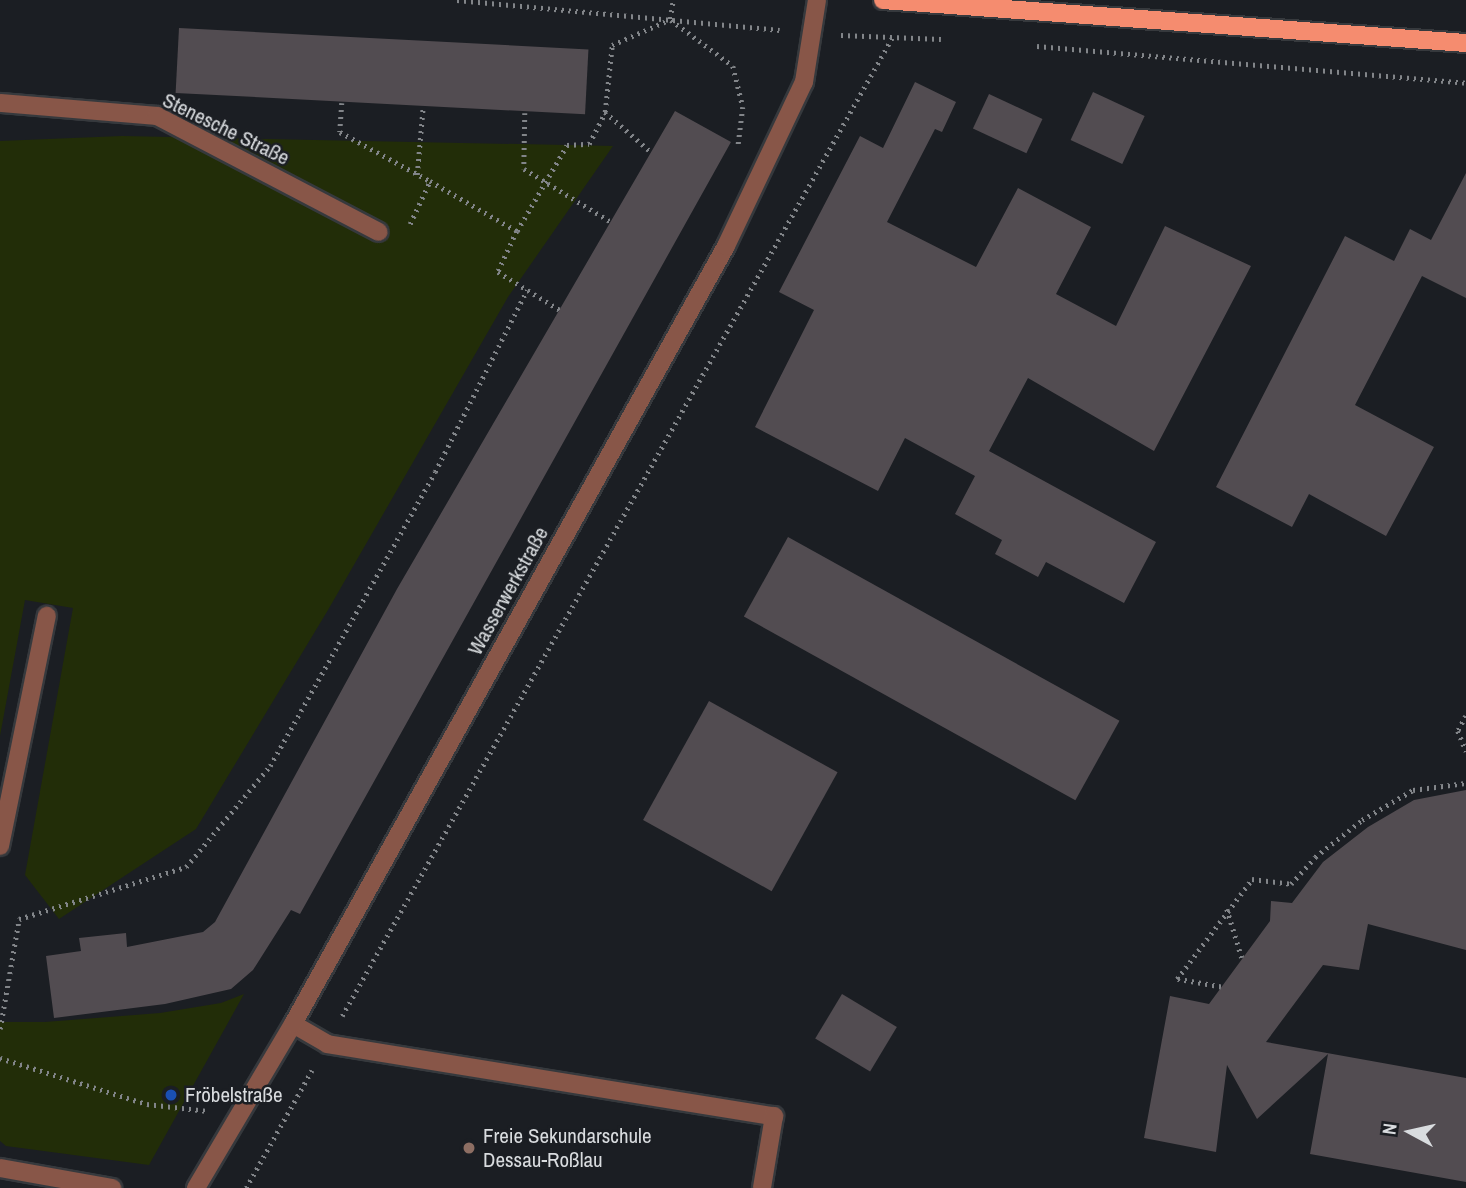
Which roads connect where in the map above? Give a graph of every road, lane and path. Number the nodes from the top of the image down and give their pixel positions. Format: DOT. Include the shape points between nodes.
graph roads {
  1 [pos="457,0"];
  2 [pos="673,0"];
  3 [pos="817,0"];
  4 [pos="883,0"];
  5 [pos="670,19"];
  6 [pos="813,33"];
  7 [pos="891,38"];
  8 [pos="953,39"];
  9 [pos="1466,43"];
  10 [pos="1034,46"];
  11 [pos="1466,83"];
  12 [pos="0,103"];
  13 [pos="342,103"];
  14 [pos="422,107"];
  15 [pos="525,113"];
  16 [pos="605,113"];
  17 [pos="651,152"];
  18 [pos="417,175"];
  19 [pos="430,181"];
  20 [pos="546,182"];
  21 [pos="750,195"];
  22 [pos="611,222"];
  23 [pos="517,231"];
  24 [pos="379,232"];
  25 [pos="527,290"];
  26 [pos="560,310"];
  27 [pos="47,616"];
  28 [pos="1466,716"];
  29 [pos="1466,751"];
  30 [pos="1466,783"];
  31 [pos="0,846"];
  32 [pos="1227,908"];
  33 [pos="1242,958"];
  34 [pos="1221,987"];
  35 [pos="293,1024"];
  36 [pos="0,1029"];
  37 [pos="327,1044"];
  38 [pos="0,1058"];
  39 [pos="236,1118"];
  40 [pos="0,1168"];
  41 [pos="112,1188"];
  42 [pos="196,1188"];
  43 [pos="246,1188"];
  44 [pos="762,1188"];
  1 -- 5 [label="path"];
  2 -- 5 [label="path"];
  3 -- 6 [label="street, Wasserwerkstraße"];
  4 -- 9 [label="main road"];
  5 -- 6 [label="path"];
  5 -- 16 [label="path" via="612,45"];
  5 -- 21 [label="path" via="733,66 743,107 737,142"];
  6 -- 7 [label="path"];
  6 -- 21 [label="street, Wasserwerkstraße" via="804,82"];
  7 -- 8 [label="path"];
  7 -- 37 [label="path"];
  10 -- 11 [label="path"];
  12 -- 24 [label="street, Stenesche Straße" via="157,116"];
  13 -- 18 [label="path" via="340,132"];
  14 -- 18 [label="path"];
  15 -- 20 [label="path" via="524,169"];
  16 -- 17 [label="path"];
  16 -- 20 [label="path" via="589,144 567,145"];
  18 -- 19 [label="path"];
  19 -- 23 [label="path"];
  19 -- 24 [label="path" via="401,243"];
  20 -- 22 [label="path"];
  20 -- 23 [label="path"];
  21 -- 35 [label="street, Wasserwerkstraße" via="726,247"];
  23 -- 25 [label="path" via="498,272"];
  25 -- 26 [label="path"];
  25 -- 36 [label="path" via="435,471 270,766 186,867 19,919"];
  27 -- 31 [label="street"];
  28 -- 29 [label="path" via="1458,731"];
  30 -- 32 [label="path" via="1413,790 1362,820 1315,857 1291,884 1252,879"];
  32 -- 33 [label="path"];
  32 -- 34 [label="path" via="1177,979"];
  35 -- 37 [label="street"];
  35 -- 39 [label="street, Wasserwerkstraße"];
  37 -- 43 [label="path"];
  37 -- 44 [label="street" via="774,1116"];
  38 -- 39 [label="path" via="147,1104"];
  39 -- 42 [label="street, Wasserwerkstraße"];
  40 -- 41 [label="street"];
}
